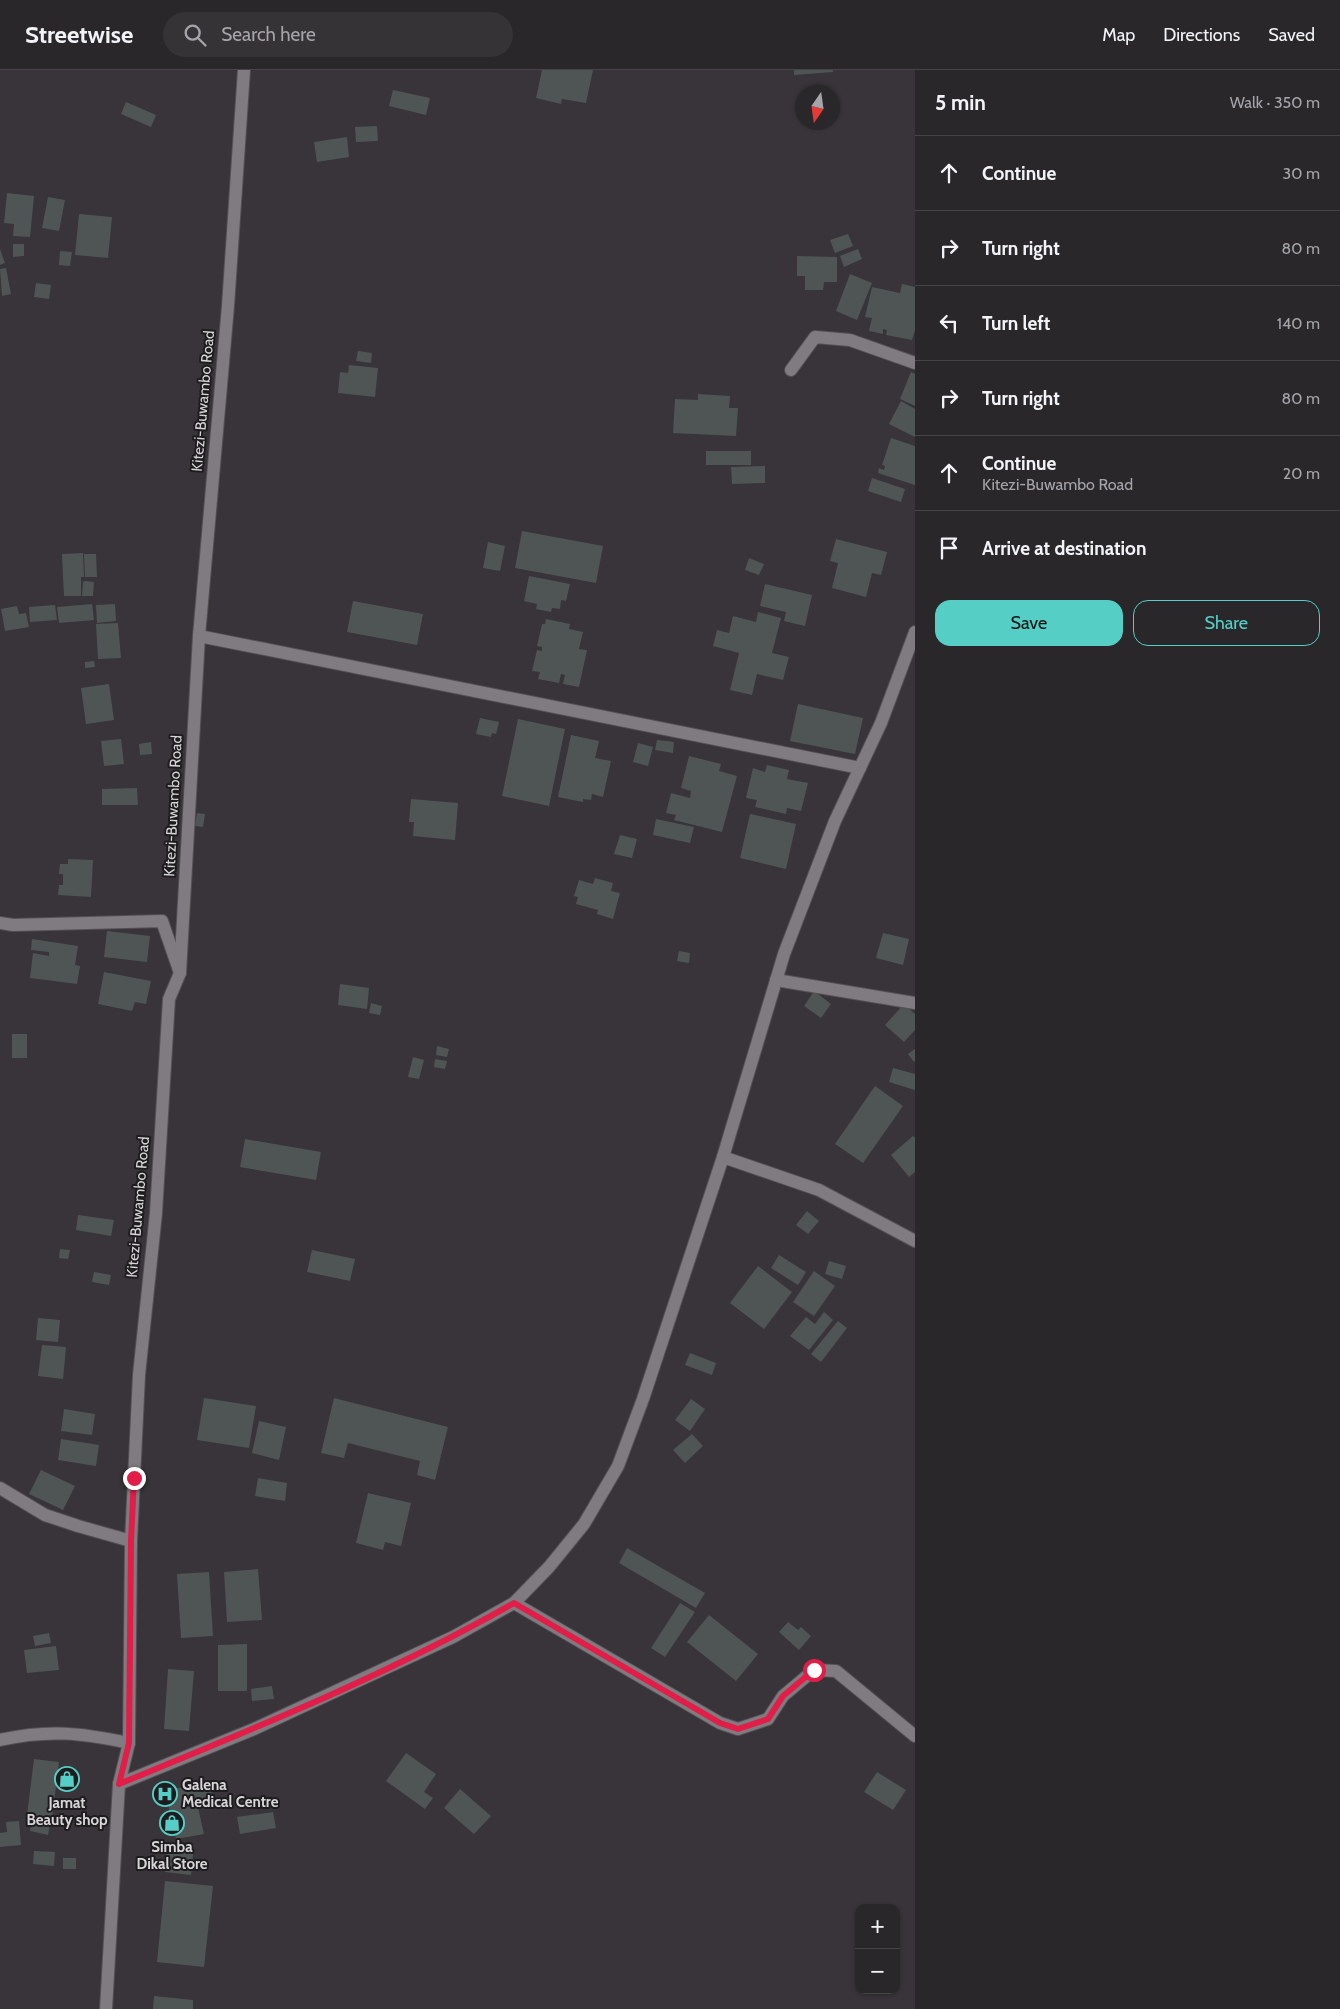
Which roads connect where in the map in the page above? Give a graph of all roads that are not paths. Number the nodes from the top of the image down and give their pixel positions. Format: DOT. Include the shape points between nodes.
graph roads {
  1 [pos="244,70"];
  2 [pos="915,363"];
  3 [pos="791,370"];
  4 [pos="915,632"];
  5 [pos="199,636"];
  6 [pos="860,768"];
  7 [pos="0,923"];
  8 [pos="180,973"];
  9 [pos="776,980"];
  10 [pos="915,1003"];
  11 [pos="723,1157"];
  12 [pos="915,1241"];
  13 [pos="0,1488"];
  14 [pos="131,1541"];
  15 [pos="514,1603"];
  16 [pos="915,1736"];
  17 [pos="0,1740"];
  18 [pos="129,1743"];
  19 [pos="119,1784"];
  20 [pos="106,2009"];
  1 -- 5 [label="street, Kitezi-Buwambo Road" via="228,306"];
  2 -- 3 [label="street" via="850,340 815,337"];
  4 -- 6 [label="street" via="882,723"];
  5 -- 6 [label="street"];
  5 -- 8 [label="street, Kitezi-Buwambo Road"];
  6 -- 9 [label="street" via="832,829"];
  7 -- 8 [label="street" via="162,921"];
  8 -- 14 [label="street, Kitezi-Buwambo Road" via="169,999 156,1213 139,1375"];
  9 -- 10 [label="street"];
  9 -- 11 [label="street"];
  11 -- 12 [label="street" via="819,1190"];
  11 -- 15 [label="street" via="618,1466 584,1524"];
  13 -- 14 [label="street" via="45,1515"];
  14 -- 18 [label="street, Kitezi-Buwambo Road"];
  15 -- 16 [label="street" via="720,1723 738,1729 768,1719 783,1696 814,1670 828,1670 836,1671"];
  15 -- 19 [label="street" via="453,1638 254,1729"];
  17 -- 18 [label="street" via="57,1732 89,1734"];
  18 -- 19 [label="street, Kitezi-Buwambo Road"];
  19 -- 20 [label="street, Kitezi-Buwambo Road"];
}
